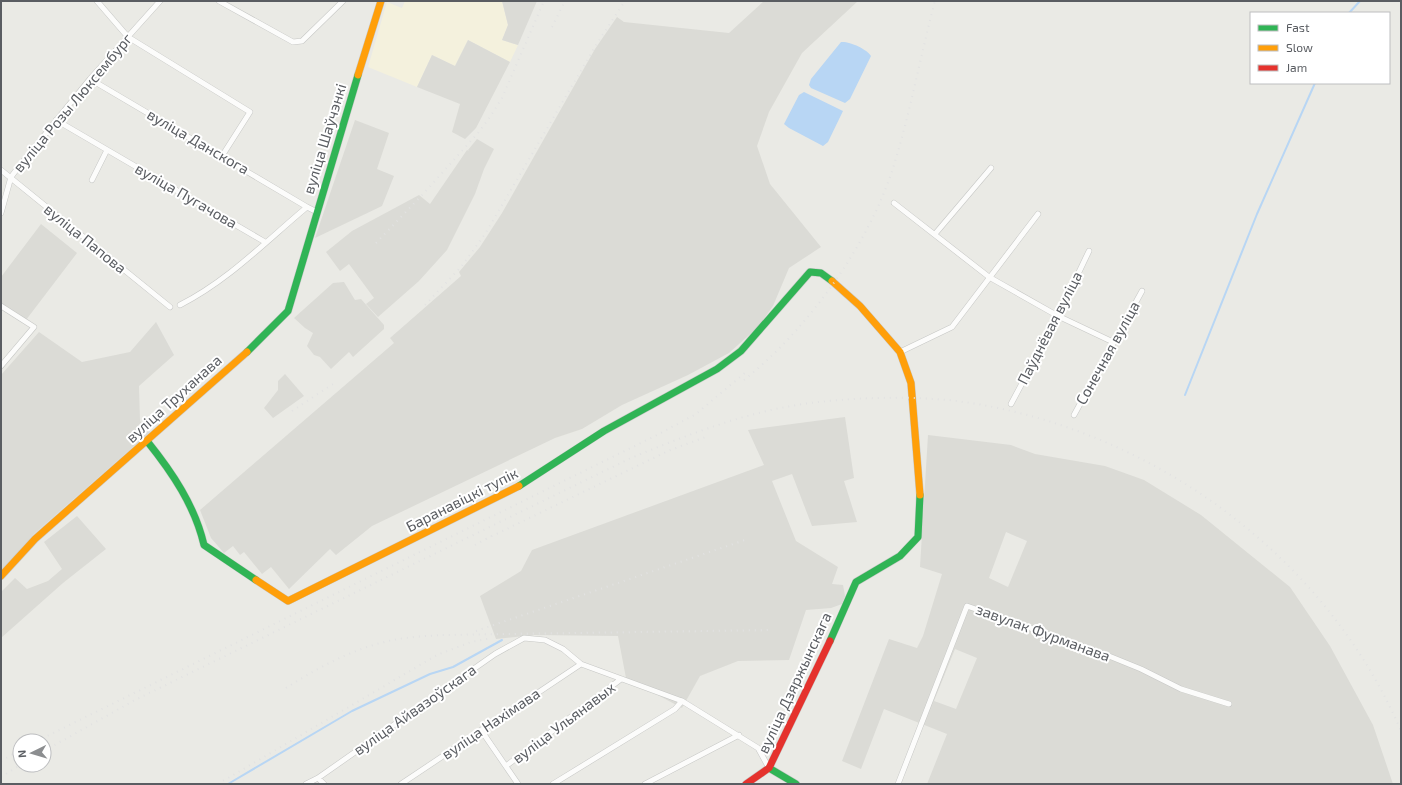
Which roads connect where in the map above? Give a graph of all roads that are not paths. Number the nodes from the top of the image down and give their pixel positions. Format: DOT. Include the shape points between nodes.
graph roads {
  1 [pos="97,1"];
  2 [pos="160,1"];
  3 [pos="219,1"];
  4 [pos="343,1"];
  5 [pos="381,1"];
  6 [pos="128,37"];
  7 [pos="90,79"];
  8 [pos="56,120"];
  9 [pos="107,150"];
  10 [pos="222,156"];
  11 [pos="991,168"];
  12 [pos="1,170"];
  13 [pos="11,177"];
  14 [pos="92,180"];
  15 [pos="894,203"];
  16 [pos="306,207"];
  17 [pos="316,212"];
  18 [pos="1,213"];
  19 [pos="1038,214"];
  20 [pos="935,234"];
  21 [pos="265,242"];
  22 [pos="1089,251"];
  23 [pos="989,277"];
  24 [pos="1142,291"];
  25 [pos="180,304"];
  26 [pos="1,306"];
  27 [pos="170,307"];
  28 [pos="1058,316"];
  29 [pos="1113,342"];
  30 [pos="900,352"];
  31 [pos="1,366"];
  32 [pos="1011,404"];
  33 [pos="1074,415"];
  34 [pos="147,441"];
  35 [pos="1,576"];
  36 [pos="581,664"];
  37 [pos="621,679"];
  38 [pos="682,701"];
  39 [pos="1229,704"];
  40 [pos="481,730"];
  41 [pos="739,735"];
  42 [pos="506,766"];
  43 [pos="769,768"];
  44 [pos="318,778"];
  45 [pos="306,784"];
  46 [pos="324,784"];
  47 [pos="401,784"];
  48 [pos="518,784"];
  49 [pos="554,784"];
  50 [pos="645,784"];
  51 [pos="746,784"];
  52 [pos="796,784"];
  53 [pos="898,784"];
  1 -- 6 [label="street"];
  2 -- 6 [label="street, вуліца Розы Люксембург"];
  3 -- 4 [label="street" via="293,42 306,38"];
  5 -- 17 [label="street, вуліца Шаўчэнкі"];
  6 -- 7 [label="street, вуліца Розы Люксембург"];
  6 -- 10 [label="street" via="250,112"];
  7 -- 8 [label="street, вуліца Розы Люксембург"];
  7 -- 10 [label="street, вуліца Данскога"];
  8 -- 9 [label="street, вуліца Пугачова"];
  8 -- 13 [label="street, вуліца Розы Люксембург"];
  9 -- 14 [label="street"];
  9 -- 21 [label="street, вуліца Пугачова"];
  10 -- 16 [label="street, вуліца Данскога"];
  11 -- 20 [label="street"];
  12 -- 13 [label="street, вуліца Папова"];
  13 -- 18 [label="street, вуліца Розы Люксембург"];
  13 -- 27 [label="street, вуліца Папова"];
  15 -- 20 [label="street"];
  16 -- 17 [label="street, вуліца Шаўчэнкі"];
  16 -- 21 [label="street, вуліца Шаўчэнкі"];
  17 -- 34 [label="street, вуліца Труханава" via="288,312"];
  19 -- 23 [label="street"];
  20 -- 23 [label="street"];
  21 -- 25 [label="street, вуліца Шаўчэнкі" via="236,270 202,294"];
  22 -- 28 [label="street, Паўднёвая вуліца"];
  23 -- 28 [label="street"];
  23 -- 30 [label="street" via="952,327"];
  24 -- 29 [label="street, Сонечная вуліца"];
  26 -- 31 [label="street" via="34,327"];
  28 -- 29 [label="street"];
  28 -- 32 [label="street, Паўднёвая вуліца"];
  29 -- 33 [label="street, Сонечная вуліца"];
  30 -- 34 [label="street, Баранавіцкі тупік" via="860,306 834,282 821,273 810,272 742,351 717,369 604,431 531,480 288,601 204,545 200,527 173,474"];
  30 -- 43 [label="street, вуліца Дзяржынскага" via="911,383 914,406 920,500 918,537 900,556 856,582"];
  34 -- 35 [label="street, вуліца Труханава" via="34,539"];
  36 -- 37 [label="street"];
  36 -- 40 [label="street, вуліца Нахімава"];
  36 -- 44 [label="street, вуліца Айвазоўскага" via="563,649 545,640 524,638 495,654"];
  37 -- 38 [label="street"];
  37 -- 42 [label="street, вуліца Ульянавых"];
  38 -- 41 [label="street"];
  38 -- 49 [label="street" via="675,709"];
  39 -- 53 [label="street, завулак Фурманава" via="1181,689 1104,654 967,606"];
  40 -- 42 [label="street"];
  40 -- 47 [label="street, вуліца Нахімава"];
  41 -- 43 [label="street" via="758,748"];
  41 -- 50 [label="street"];
  42 -- 48 [label="street"];
  43 -- 51 [label="street, вуліца Дзяржынскага"];
  43 -- 52 [label="street"];
  44 -- 45 [label="street, вуліца Айвазоўскага"];
  44 -- 46 [label="street"];
}
